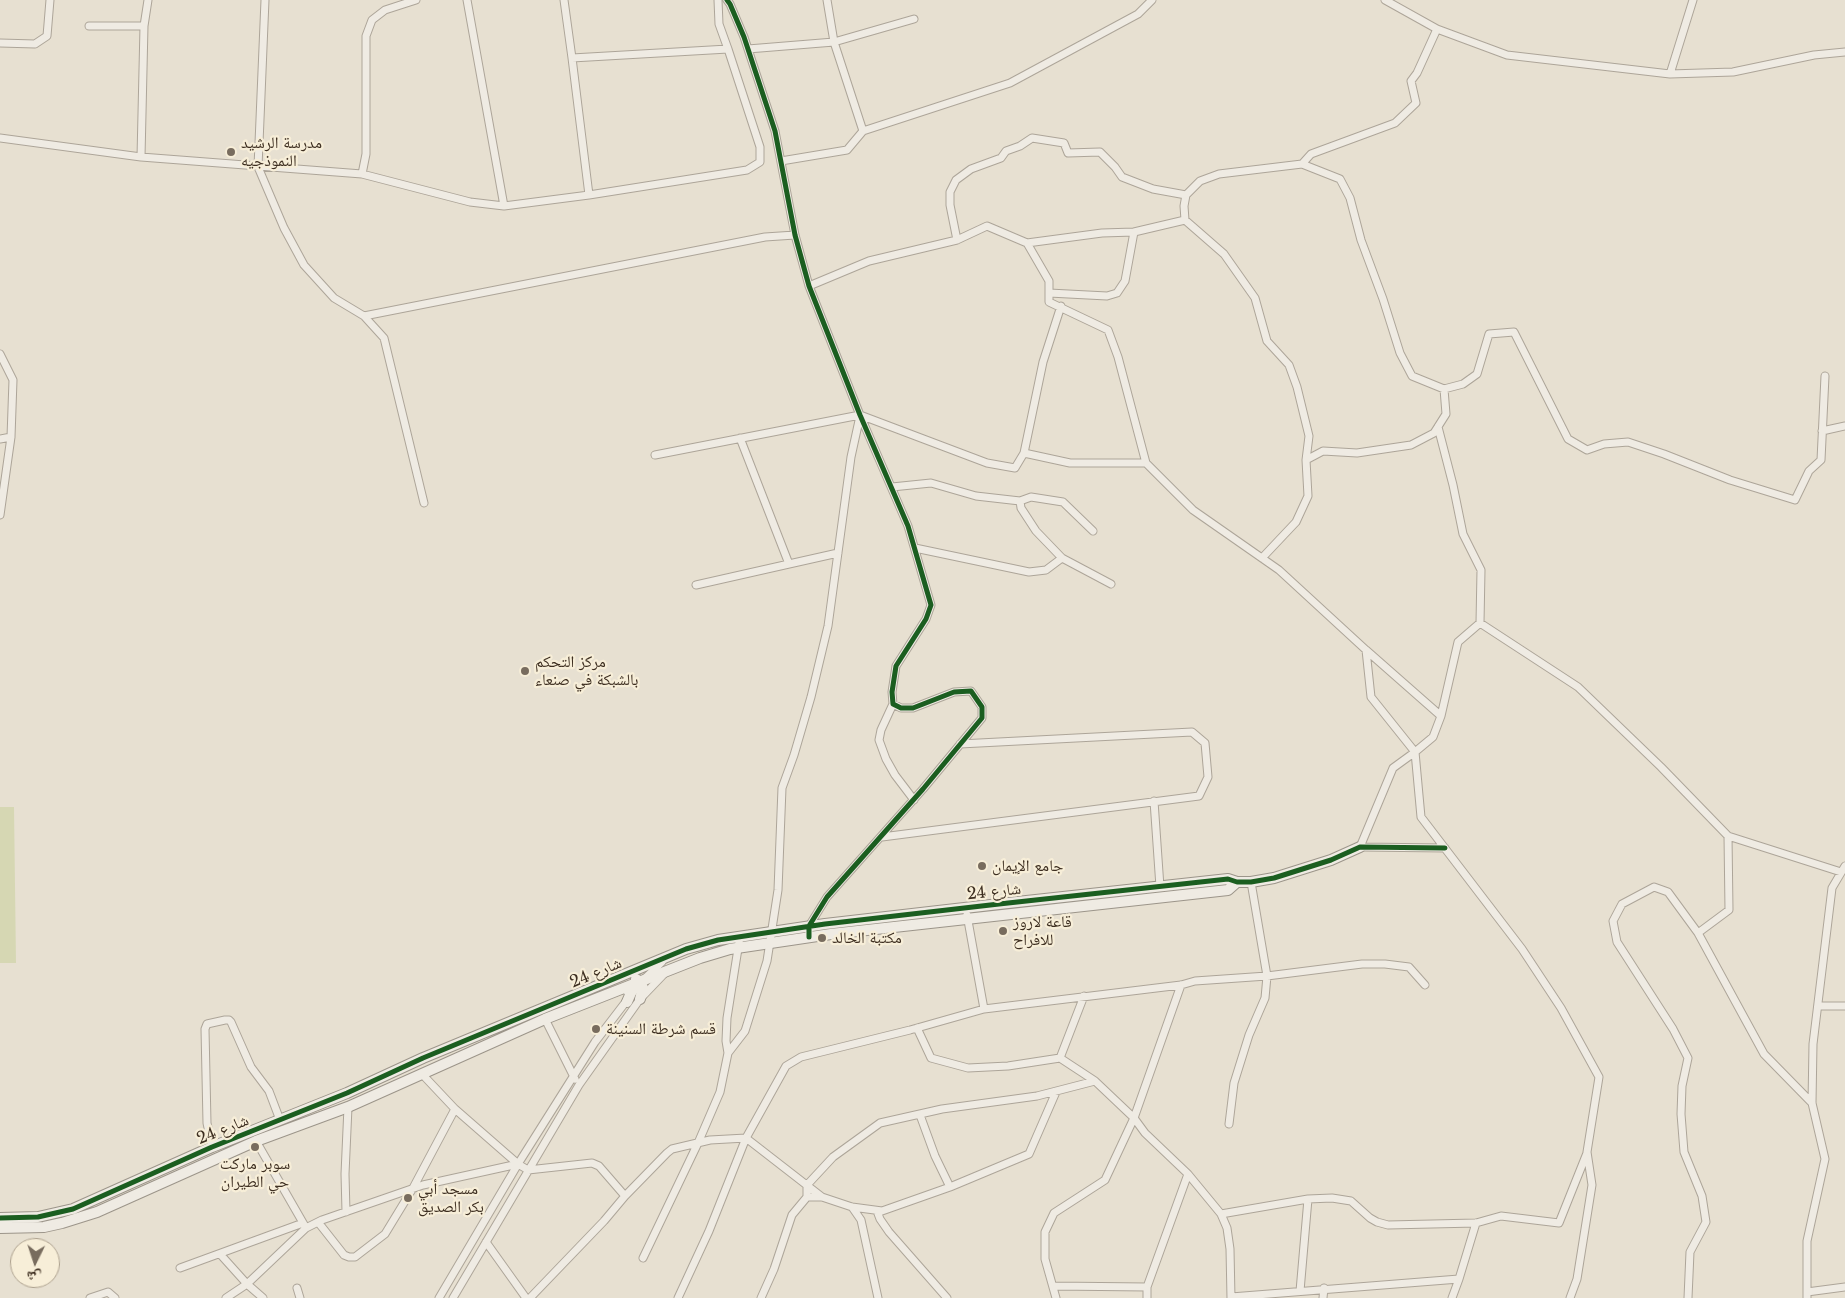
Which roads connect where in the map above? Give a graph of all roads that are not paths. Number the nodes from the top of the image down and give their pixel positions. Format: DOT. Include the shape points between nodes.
graph roads {
  1 [pos="50,0"];
  2 [pos="148,0"];
  3 [pos="266,0"];
  4 [pos="416,0"];
  5 [pos="466,0"];
  6 [pos="564,0"];
  7 [pos="718,0"];
  8 [pos="726,0"];
  9 [pos="828,0"];
  10 [pos="1152,0"];
  11 [pos="1385,0"];
  12 [pos="1693,0"];
  13 [pos="914,19"];
  14 [pos="89,26"];
  15 [pos="144,26"];
  16 [pos="1437,29"];
  17 [pos="834,42"];
  18 [pos="0,43"];
  19 [pos="728,48"];
  20 [pos="748,49"];
  21 [pos="1845,52"];
  22 [pos="572,58"];
  23 [pos="1670,74"];
  24 [pos="863,131"];
  25 [pos="0,138"];
  26 [pos="141,158"];
  27 [pos="781,161"];
  28 [pos="1302,164"];
  29 [pos="258,167"];
  30 [pos="362,174"];
  31 [pos="589,195"];
  32 [pos="1186,195"];
  33 [pos="504,206"];
  34 [pos="1185,220"];
  35 [pos="1134,232"];
  36 [pos="795,235"];
  37 [pos="957,240"];
  38 [pos="1027,243"];
  39 [pos="809,286"];
  40 [pos="1049,293"];
  41 [pos="1061,306"];
  42 [pos="364,316"];
  43 [pos="0,354"];
  44 [pos="1824,376"];
  45 [pos="1444,389"];
  46 [pos="860,416"];
  47 [pos="1845,426"];
  48 [pos="1438,427"];
  49 [pos="1822,431"];
  50 [pos="11,437"];
  51 [pos="740,438"];
  52 [pos="0,439"];
  53 [pos="1024,453"];
  54 [pos="655,455"];
  55 [pos="1306,460"];
  56 [pos="1146,463"];
  57 [pos="892,488"];
  58 [pos="1020,501"];
  59 [pos="424,503"];
  60 [pos="0,515"];
  61 [pos="1093,530"];
  62 [pos="914,548"];
  63 [pos="838,553"];
  64 [pos="1062,558"];
  65 [pos="1262,558"];
  66 [pos="789,564"];
  67 [pos="1111,584"];
  68 [pos="696,585"];
  69 [pos="1480,623"];
  70 [pos="1366,650"];
  71 [pos="892,704"];
  72 [pos="1441,716"];
  73 [pos="960,744"];
  74 [pos="1415,752"];
  75 [pos="914,800"];
  76 [pos="1154,801"];
  77 [pos="882,836"];
  78 [pos="1728,836"];
  79 [pos="1360,847"];
  80 [pos="1445,848"];
  81 [pos="1843,869"];
  82 [pos="1237,882"];
  83 [pos="1251,882"];
  84 [pos="1160,887"];
  85 [pos="966,913"];
  86 [pos="772,932"];
  87 [pos="809,932"];
  88 [pos="1698,934"];
  89 [pos="740,936"];
  90 [pos="770,943"];
  91 [pos="738,948"];
  92 [pos="669,956"];
  93 [pos="664,973"];
  94 [pos="1267,976"];
  95 [pos="620,977"];
  96 [pos="641,982"];
  97 [pos="1181,985"];
  98 [pos="1425,985"];
  99 [pos="625,988"];
  100 [pos="1084,996"];
  101 [pos="640,999"];
  102 [pos="624,1004"];
  103 [pos="1818,1006"];
  104 [pos="1845,1006"];
  105 [pos="984,1009"];
  106 [pos="630,1013"];
  107 [pos="545,1019"];
  108 [pos="917,1028"];
  109 [pos="728,1054"];
  110 [pos="1060,1058"];
  111 [pos="422,1074"];
  112 [pos="573,1076"];
  113 [pos="1095,1081"];
  114 [pos="579,1085"];
  115 [pos="1056,1092"];
  116 [pos="1812,1103"];
  117 [pos="348,1107"];
  118 [pos="455,1109"];
  119 [pos="920,1115"];
  120 [pos="1134,1118"];
  121 [pos="280,1120"];
  122 [pos="1229,1124"];
  123 [pos="746,1138"];
  124 [pos="256,1141"];
  125 [pos="698,1143"];
  126 [pos="212,1147"];
  127 [pos="1587,1152"];
  128 [pos="518,1164"];
  129 [pos="528,1170"];
  130 [pos="1188,1174"];
  131 [pos="807,1185"];
  132 [pos="950,1186"];
  133 [pos="413,1188"];
  134 [pos="625,1196"];
  135 [pos="822,1197"];
  136 [pos="806,1198"];
  137 [pos="1308,1199"];
  138 [pos="852,1207"];
  139 [pos="877,1210"];
  140 [pos="346,1212"];
  141 [pos="1221,1214"];
  142 [pos="0,1218"];
  143 [pos="318,1222"];
  144 [pos="1476,1223"];
  145 [pos="304,1226"];
  146 [pos="0,1228"];
  147 [pos="486,1242"];
  148 [pos="220,1254"];
  149 [pos="643,1258"];
  150 [pos="180,1268"];
  151 [pos="1459,1279"];
  152 [pos="247,1284"];
  153 [pos="1053,1286"];
  154 [pos="1147,1287"];
  155 [pos="1845,1287"];
  156 [pos="297,1288"];
  157 [pos="1324,1288"];
  158 [pos="1300,1290"];
  159 [pos="1807,1295"];
  160 [pos="1231,1297"];
  161 [pos="90,1298"];
  162 [pos="115,1298"];
  163 [pos="226,1298"];
  164 [pos="263,1298"];
  165 [pos="300,1298"];
  166 [pos="439,1298"];
  167 [pos="454,1298"];
  168 [pos="528,1298"];
  169 [pos="678,1298"];
  170 [pos="761,1298"];
  171 [pos="878,1298"];
  172 [pos="946,1298"];
  173 [pos="1056,1298"];
  174 [pos="1147,1298"];
  175 [pos="1323,1298"];
  176 [pos="1452,1298"];
  177 [pos="1570,1298"];
  178 [pos="1688,1298"];
  1 -- 18 [label="street" via="47,36 35,44"];
  2 -- 15 [label="street"];
  3 -- 29 [label="street"];
  4 -- 30 [label="street" via="385,10 372,20 366,36 366,154"];
  5 -- 33 [label="street"];
  6 -- 22 [label="street"];
  7 -- 19 [label="street" via="719,24"];
  8 -- 20 [label="street"];
  9 -- 17 [label="street"];
  10 -- 24 [label="street" via="1138,14 1010,83"];
  11 -- 16 [label="street"];
  12 -- 23 [label="street"];
  13 -- 17 [label="street"];
  14 -- 15 [label="street"];
  15 -- 26 [label="street"];
  16 -- 23 [label="street" via="1507,55"];
  16 -- 28 [label="street" via="1411,82 1416,103 1395,123 1311,154"];
  17 -- 20 [label="street"];
  17 -- 24 [label="street"];
  19 -- 22 [label="street"];
  19 -- 31 [label="street" via="760,147 760,162 748,170"];
  20 -- 27 [label="street" via="775,131"];
  21 -- 23 [label="street" via="1733,72"];
  22 -- 31 [label="street"];
  24 -- 27 [label="street" via="847,150"];
  25 -- 26 [label="street"];
  26 -- 29 [label="street"];
  27 -- 36 [label="street"];
  28 -- 32 [label="street" via="1219,174 1200,181"];
  28 -- 45 [label="street" via="1340,179 1350,198 1400,353 1412,376"];
  29 -- 30 [label="street"];
  29 -- 42 [label="street" via="304,265 334,298"];
  30 -- 33 [label="street" via="470,202"];
  31 -- 33 [label="street"];
  32 -- 34 [label="street"];
  32 -- 37 [label="street" via="1153,189 1122,177 1100,152 1068,153 1064,143 1032,138 1006,151 1001,158 971,169 956,180 950,192 950,205"];
  34 -- 35 [label="street"];
  34 -- 55 [label="street" via="1224,254 1254,298 1267,341 1289,365 1309,436"];
  35 -- 38 [label="street"];
  35 -- 40 [label="street" via="1125,281 1117,293 1107,296"];
  36 -- 39 [label="street"];
  36 -- 42 [label="street" via="765,237"];
  37 -- 38 [label="street" via="987,226"];
  37 -- 39 [label="street" via="869,261"];
  38 -- 40 [label="street" via="1049,281"];
  39 -- 46 [label="street"];
  40 -- 41 [label="street" via="1050,302"];
  41 -- 53 [label="street" via="1043,362"];
  41 -- 56 [label="street" via="1108,330"];
  42 -- 59 [label="street" via="384,338"];
  43 -- 50 [label="street" via="12,380"];
  44 -- 49 [label="street"];
  45 -- 48 [label="street" via="1446,414"];
  45 -- 49 [label="street" via="1463,384 1477,374 1488,334 1514,332 1568,439 1587,450 1604,444 1628,442 1795,500 1808,470 1821,460"];
  46 -- 51 [label="street"];
  46 -- 53 [label="street" via="987,463 1015,468"];
  46 -- 57 [label="street"];
  46 -- 63 [label="street"];
  47 -- 49 [label="street"];
  48 -- 55 [label="street" via="1434,434 1411,445 1357,453 1322,451"];
  48 -- 69 [label="street" via="1463,534 1481,570"];
  50 -- 52 [label="street"];
  50 -- 60 [label="street"];
  51 -- 54 [label="street"];
  51 -- 66 [label="street"];
  53 -- 56 [label="street" via="1070,462"];
  55 -- 65 [label="street" via="1308,496 1296,522"];
  56 -- 65 [label="street" via="1193,510"];
  57 -- 58 [label="street" via="931,483 976,496"];
  57 -- 62 [label="street"];
  58 -- 61 [label="street" via="1031,497 1063,502"];
  58 -- 64 [label="street" via="1036,531"];
  62 -- 64 [label="street" via="1029,572 1046,570"];
  62 -- 71 [label="street" via="931,605 926,620 896,666"];
  63 -- 66 [label="street"];
  63 -- 86 [label="street" via="828,626 811,697 782,788 778,890"];
  64 -- 67 [label="street"];
  65 -- 70 [label="street"];
  66 -- 68 [label="street"];
  69 -- 72 [label="street" via="1458,642"];
  69 -- 78 [label="street" via="1578,688"];
  70 -- 72 [label="street"];
  70 -- 74 [label="street" via="1371,697"];
  71 -- 73 [label="street" via="914,708 954,692 971,691 982,707 982,718"];
  71 -- 75 [label="street" via="879,740 895,775"];
  72 -- 74 [label="street" via="1433,737"];
  73 -- 75 [label="street"];
  73 -- 76 [label="street" via="1192,732 1205,743 1208,777 1199,796"];
  74 -- 79 [label="street" via="1393,768"];
  74 -- 80 [label="street" via="1421,817"];
  75 -- 77 [label="street"];
  76 -- 77 [label="street"];
  76 -- 84 [label="street"];
  77 -- 87 [label="street" via="827,897"];
  78 -- 81 [label="street"];
  78 -- 88 [label="street" via="1730,910"];
  79 -- 80 [label="street"];
  79 -- 83 [label="street" via="1331,860"];
  80 -- 127 [label="street" via="1522,949 1561,1008 1599,1077"];
  81 -- 103 [label="street" via="1832,888"];
  82 -- 83 [label="street"];
  82 -- 84 [label="street, شارع 24" via="1228,879"];
  82 -- 85 [label="street, شارع 24" via="1228,890"];
  83 -- 94 [label="street"];
  84 -- 85 [label="street, شارع 24"];
  85 -- 87 [label="street, شارع 24"];
  85 -- 105 [label="street"];
  86 -- 87 [label="street, شارع 24"];
  86 -- 89 [label="street, شارع 24"];
  86 -- 90 [label="street"];
  87 -- 90 [label="street, شارع 24"];
  88 -- 116 [label="street" via="1764,1054"];
  88 -- 178 [label="street" via="1668,892 1654,887 1622,904 1613,921 1617,942 1688,1058 1682,1086 1684,1152 1702,1196 1706,1222 1690,1252"];
  89 -- 91 [label="street"];
  89 -- 92 [label="street, شارع 24" via="702,944"];
  90 -- 91 [label="street, شارع 24"];
  90 -- 109 [label="street" via="760,987 744,1031"];
  91 -- 93 [label="street, شارع 24" via="700,958"];
  91 -- 109 [label="street" via="728,1018"];
  92 -- 95 [label="street, شارع 24"];
  92 -- 96 [label="street"];
  93 -- 96 [label="street, شارع 24"];
  93 -- 101 [label="street"];
  94 -- 97 [label="street"];
  94 -- 98 [label="street" via="1385,964 1409,967"];
  94 -- 122 [label="street" via="1265,998 1234,1083"];
  95 -- 96 [label="street" via="635,978"];
  95 -- 121 [label="street, شارع 24"];
  96 -- 99 [label="street, شارع 24"];
  96 -- 101 [label="street"];
  96 -- 102 [label="street"];
  97 -- 100 [label="street"];
  97 -- 120 [label="street"];
  99 -- 102 [label="street" via="630,994"];
  99 -- 107 [label="street, شارع 24"];
  100 -- 105 [label="street"];
  100 -- 110 [label="street"];
  101 -- 106 [label="street"];
  102 -- 106 [label="street"];
  102 -- 112 [label="street"];
  103 -- 104 [label="street"];
  103 -- 116 [label="street" via="1813,1044"];
  105 -- 108 [label="street"];
  106 -- 114 [label="street"];
  107 -- 111 [label="street, شارع 24"];
  107 -- 112 [label="street"];
  108 -- 110 [label="street" via="930,1058 968,1068"];
  108 -- 123 [label="street" via="801,1057 786,1066"];
  109 -- 125 [label="street" via="720,1092"];
  110 -- 113 [label="street"];
  111 -- 117 [label="street, شارع 24"];
  111 -- 118 [label="street"];
  112 -- 114 [label="street"];
  112 -- 128 [label="street"];
  113 -- 115 [label="street"];
  113 -- 120 [label="street"];
  114 -- 129 [label="street"];
  115 -- 119 [label="street"];
  115 -- 132 [label="street" via="1029,1154"];
  116 -- 159 [label="street" via="1825,1158 1807,1241"];
  117 -- 124 [label="street, شارع 24"];
  117 -- 140 [label="street"];
  118 -- 128 [label="street"];
  118 -- 133 [label="street"];
  119 -- 131 [label="street" via="880,1123 833,1157"];
  119 -- 132 [label="street"];
  120 -- 130 [label="street"];
  120 -- 153 [label="street" via="1105,1180 1054,1214 1045,1232 1046,1259"];
  121 -- 126 [label="street, شارع 24"];
  121 -- 126 [label="street" via="269,1091 251,1066 231,1022 207,1024 207,1123"];
  123 -- 125 [label="street"];
  123 -- 131 [label="street"];
  123 -- 169 [label="street"];
  124 -- 145 [label="street"];
  124 -- 146 [label="street, شارع 24" via="80,1218 44,1227"];
  125 -- 134 [label="street" via="667,1152"];
  125 -- 149 [label="street"];
  126 -- 142 [label="street, شارع 24" via="73,1209 38,1217"];
  127 -- 144 [label="street" via="1559,1223 1501,1216"];
  127 -- 177 [label="street" via="1592,1185 1577,1279"];
  128 -- 129 [label="street"];
  128 -- 133 [label="street"];
  128 -- 166 [label="street"];
  129 -- 134 [label="street" via="592,1163 599,1166"];
  129 -- 147 [label="street"];
  130 -- 141 [label="street"];
  130 -- 154 [label="street"];
  131 -- 135 [label="street"];
  131 -- 136 [label="street"];
  132 -- 139 [label="street" via="882,1211"];
  133 -- 140 [label="street"];
  133 -- 143 [label="street" via="385,1234 355,1256 344,1255"];
  134 -- 168 [label="street"];
  135 -- 136 [label="street"];
  135 -- 138 [label="street"];
  136 -- 170 [label="street" via="792,1215"];
  137 -- 141 [label="street"];
  137 -- 144 [label="street" via="1351,1201 1370,1218 1388,1224"];
  137 -- 158 [label="street"];
  138 -- 139 [label="street"];
  138 -- 171 [label="street" via="861,1220"];
  139 -- 172 [label="street" via="889,1232"];
  140 -- 143 [label="street"];
  141 -- 160 [label="street" via="1230,1249"];
  143 -- 145 [label="street"];
  144 -- 151 [label="street"];
  145 -- 148 [label="street"];
  145 -- 152 [label="street"];
  147 -- 167 [label="street"];
  147 -- 168 [label="street"];
  148 -- 150 [label="street"];
  148 -- 152 [label="street"];
  151 -- 157 [label="street"];
  151 -- 176 [label="street"];
  152 -- 163 [label="street"];
  152 -- 164 [label="street"];
  153 -- 154 [label="street"];
  153 -- 173 [label="street"];
  154 -- 174 [label="street"];
  155 -- 159 [label="street"];
  156 -- 165 [label="street"];
  157 -- 158 [label="street"];
  157 -- 175 [label="street"];
  158 -- 160 [label="street"];
  161 -- 162 [label="street" via="108,1292"];
}
